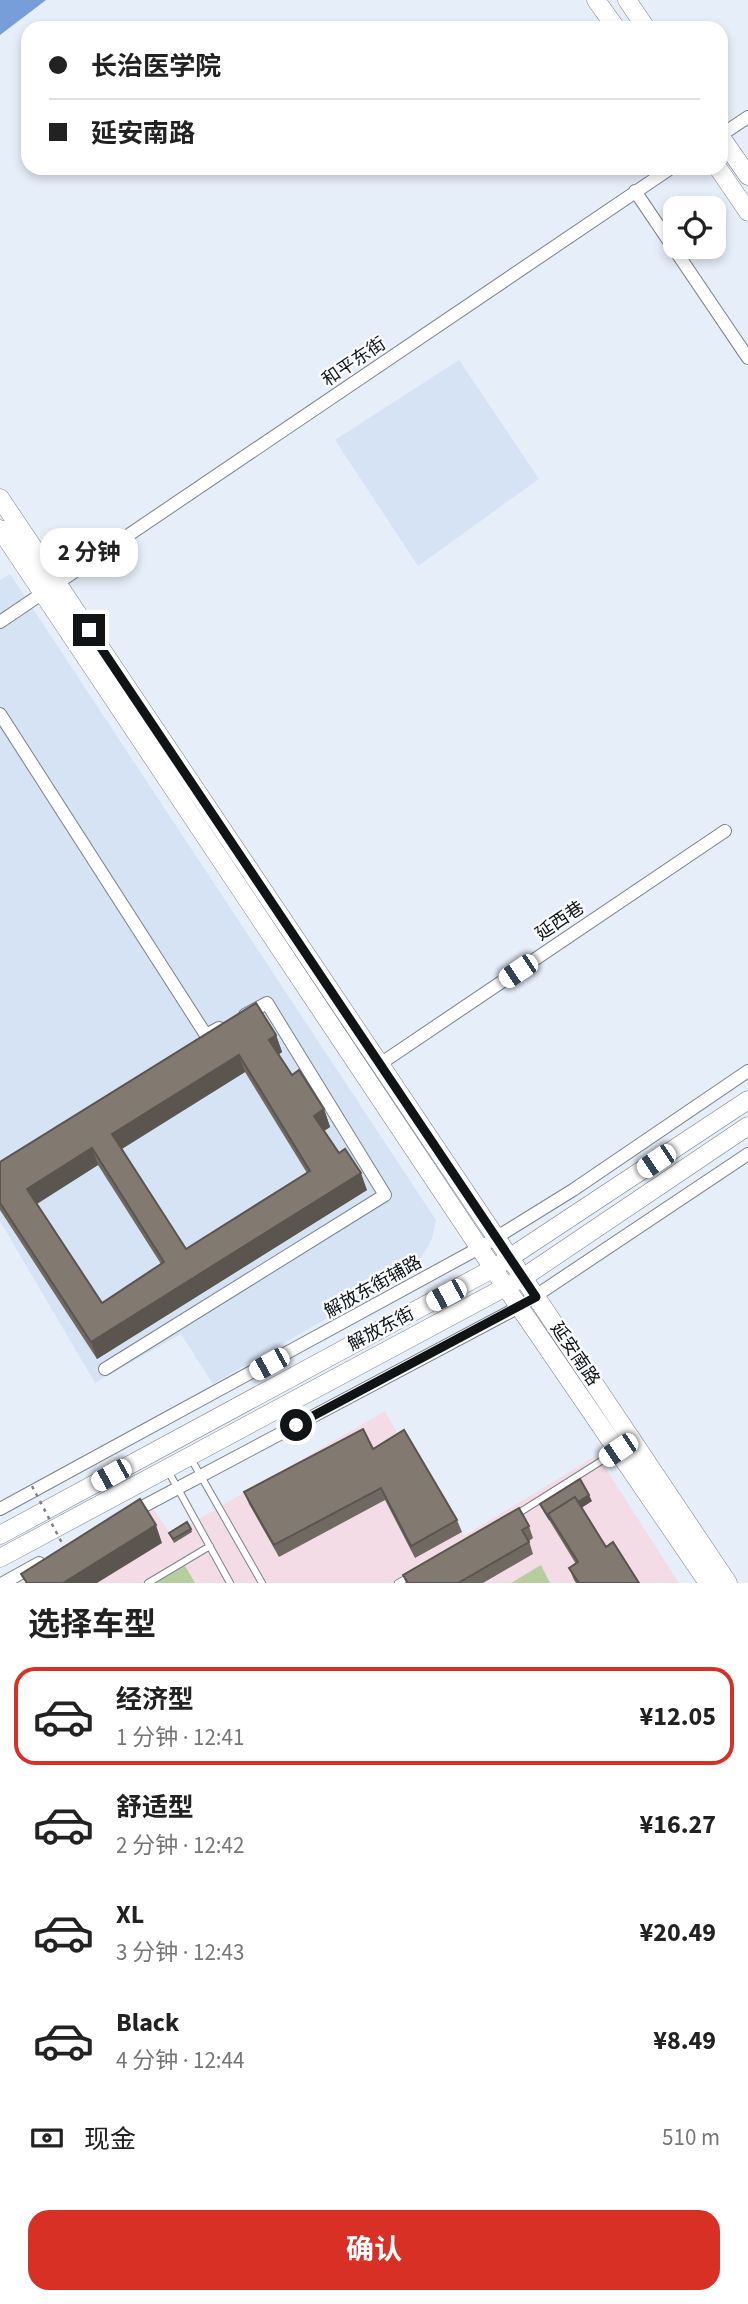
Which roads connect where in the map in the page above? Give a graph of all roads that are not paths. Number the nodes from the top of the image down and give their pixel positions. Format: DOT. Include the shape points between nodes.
graph roads {
  1 [pos="596,0"];
  2 [pos="627,0"];
  3 [pos="611,21"];
  4 [pos="641,21"];
  5 [pos="748,117"];
  6 [pos="728,131"];
  7 [pos="728,146"];
  8 [pos="660,175"];
  9 [pos="723,175"];
  10 [pos="748,176"];
  11 [pos="635,191"];
  12 [pos="748,212"];
  13 [pos="748,358"];
  14 [pos="0,498"];
  15 [pos="0,529"];
  16 [pos="50,589"];
  17 [pos="0,622"];
  18 [pos="0,714"];
  19 [pos="725,831"];
  20 [pos="380,1064"];
  21 [pos="748,1071"];
  22 [pos="748,1100"];
  23 [pos="748,1126"];
  24 [pos="748,1154"];
  25 [pos="489,1243"];
  26 [pos="511,1258"];
  27 [pos="495,1269"];
  28 [pos="524,1277"];
  29 [pos="505,1286"];
  30 [pos="536,1297"];
  31 [pos="519,1307"];
  32 [pos="104,1369"];
  33 [pos="618,1450"];
  34 [pos="189,1455"];
  35 [pos="166,1468"];
  36 [pos="201,1476"];
  37 [pos="178,1488"];
  38 [pos="0,1509"];
  39 [pos="511,1518"];
  40 [pos="120,1519"];
  41 [pos="0,1535"];
  42 [pos="210,1546"];
  43 [pos="62,1554"];
  44 [pos="0,1558"];
  45 [pos="421,1570"];
  46 [pos="3,1583"];
  47 [pos="148,1583"];
  48 [pos="230,1583"];
  49 [pos="262,1583"];
  50 [pos="398,1583"];
  51 [pos="708,1583"];
  52 [pos="728,1583"];
  1 -- 3 [label="main road"];
  2 -- 4 [label="main road"];
  5 -- 6 [label="street"];
  7 -- 10 [label="main road"];
  8 -- 11 [label="street, 和平东街"];
  9 -- 12 [label="main road"];
  11 -- 13 [label="street"];
  11 -- 16 [label="street, 和平东街"];
  14 -- 16 [label="main road, 延安南路"];
  15 -- 16 [label="main road, 延安南路"];
  16 -- 17 [label="street, 和平东街"];
  16 -- 20 [label="main road, 延安南路"];
  16 -- 25 [label="main road, 延安南路"];
  18 -- 32 [label="street" via="206,1035 267,1003 385,1195"];
  19 -- 20 [label="street, 延西巷"];
  20 -- 25 [label="main road, 延安南路"];
  21 -- 25 [label="street, 解放东街辅路"];
  22 -- 26 [label="main road, 解放东街"];
  23 -- 28 [label="main road, 解放东街"];
  24 -- 30 [label="street"];
  25 -- 26 [label="main road, 延安南路"];
  25 -- 27 [label="main road, 延安南路"];
  25 -- 38 [label="street, 解放东街辅路"];
  26 -- 27 [label="main road, 解放东街"];
  26 -- 28 [label="main road, 延安南路"];
  27 -- 29 [label="main road, 延安南路"];
  27 -- 41 [label="main road, 解放东街"];
  28 -- 29 [label="main road, 解放东街"];
  28 -- 30 [label="main road, 延安南路"];
  29 -- 31 [label="main road, 延安南路"];
  29 -- 34 [label="main road, 解放东街"];
  30 -- 31 [label="street"];
  30 -- 52 [label="main road, 延安南路"];
  31 -- 33 [label="main road, 延安南路"];
  31 -- 36 [label="street"];
  33 -- 39 [label="lane"];
  33 -- 51 [label="main road, 延安南路"];
  34 -- 35 [label="main road, 解放东街"];
  34 -- 36 [label="lane"];
  35 -- 37 [label="lane"];
  35 -- 44 [label="main road, 解放东街"];
  36 -- 37 [label="street"];
  36 -- 49 [label="lane"];
  37 -- 40 [label="street"];
  37 -- 42 [label="lane"];
  42 -- 47 [label="lane"];
  42 -- 48 [label="lane"];
  43 -- 46 [label="street"];
  45 -- 50 [label="lane"];
}
